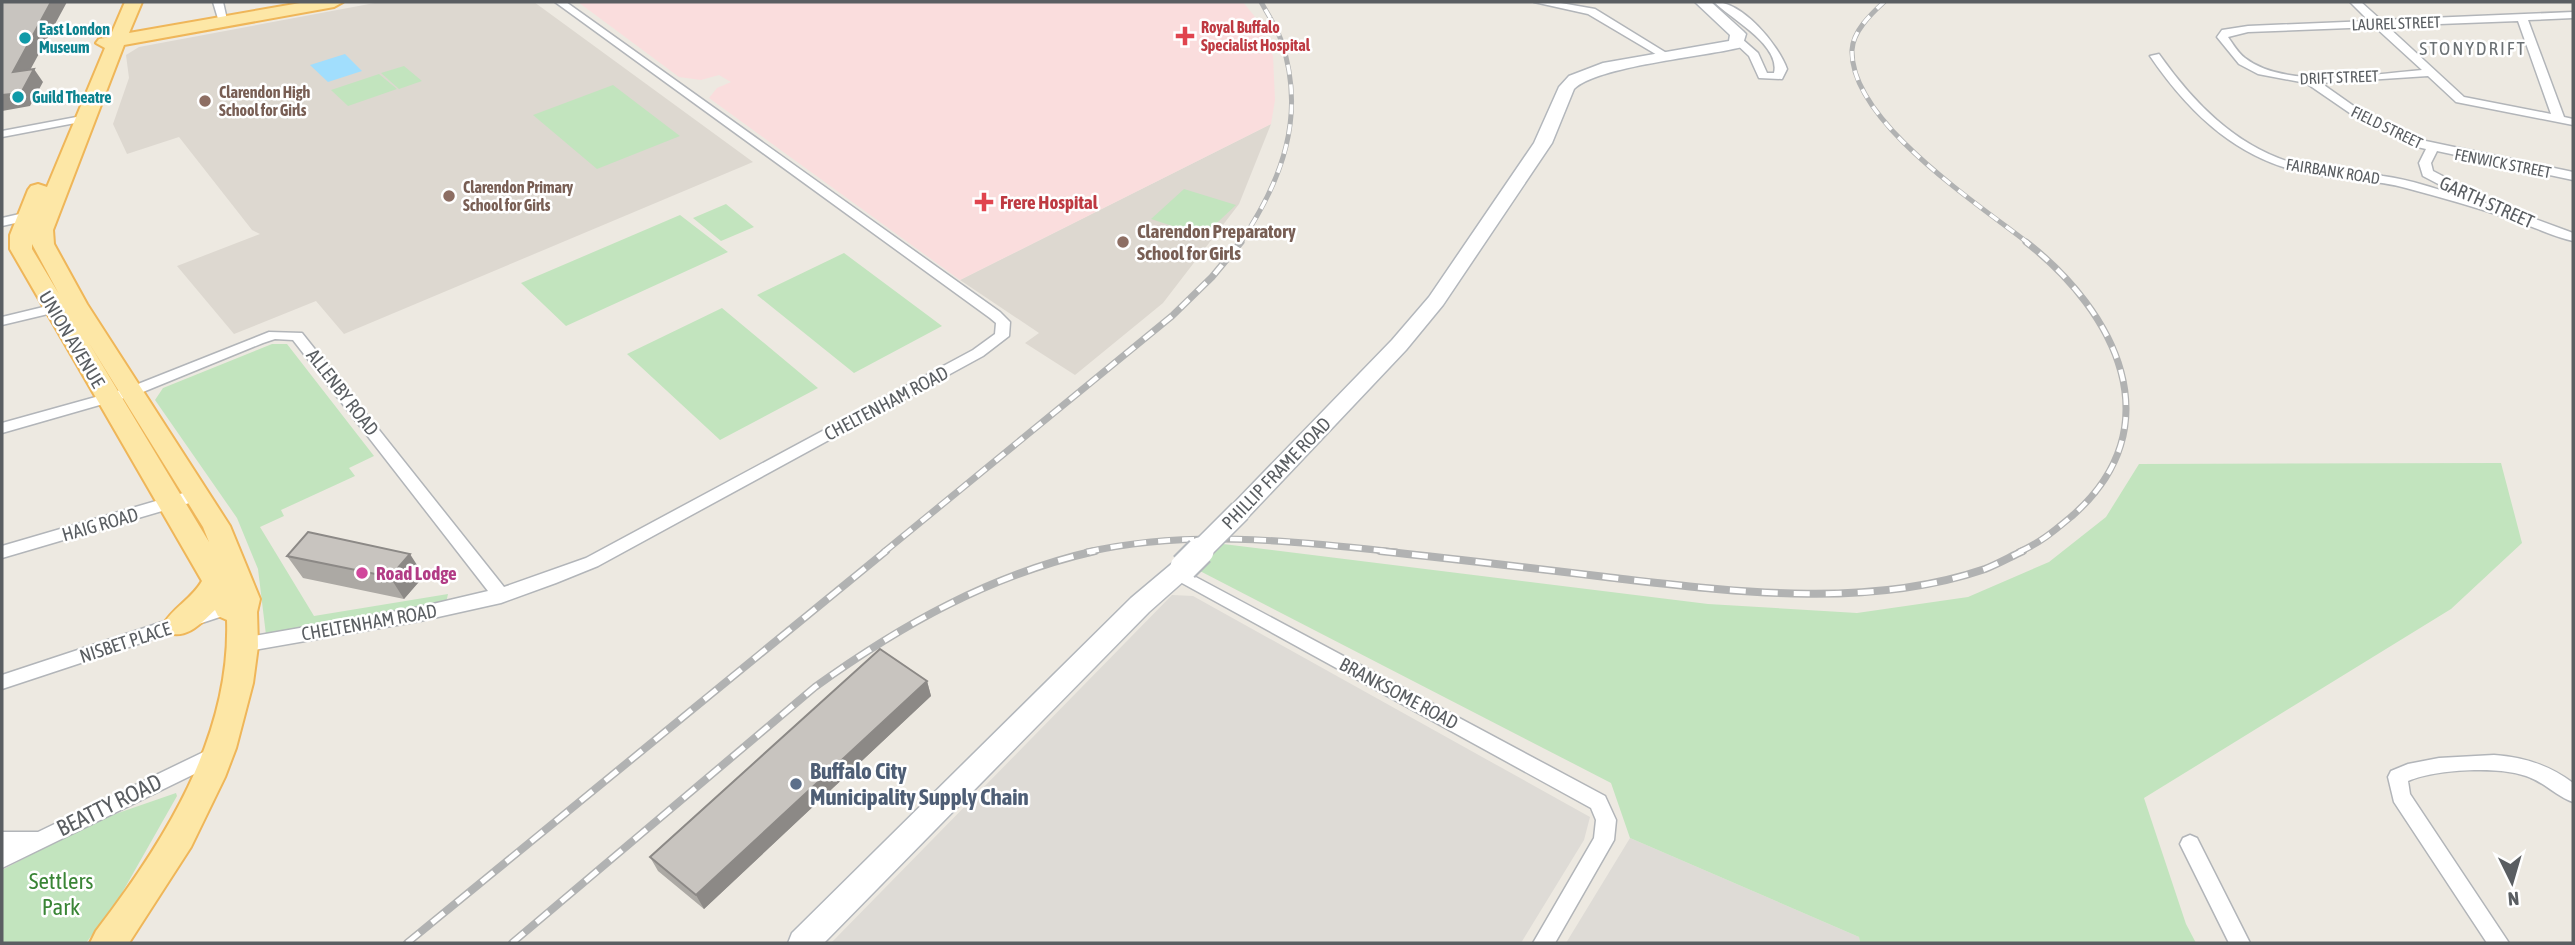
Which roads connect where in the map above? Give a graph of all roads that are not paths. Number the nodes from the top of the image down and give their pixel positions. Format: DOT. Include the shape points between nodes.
graph roads {
  1 [pos="118,2"];
  2 [pos="133,2"];
  3 [pos="298,2"];
  4 [pos="334,2"];
  5 [pos="560,2"];
  6 [pos="1539,2"];
  7 [pos="1702,2"];
  8 [pos="1719,2"];
  9 [pos="2355,2"];
  10 [pos="222,13"];
  11 [pos="2573,15"];
  12 [pos="2522,18"];
  13 [pos="2378,23"];
  14 [pos="2222,37"];
  15 [pos="110,39"];
  16 [pos="1768,43"];
  17 [pos="1741,44"];
  18 [pos="2155,56"];
  19 [pos="1668,57"];
  20 [pos="2428,73"];
  21 [pos="2308,79"];
  22 [pos="77,120"];
  23 [pos="2559,120"];
  24 [pos="2573,122"];
  25 [pos="2,134"];
  26 [pos="2432,149"];
  27 [pos="2573,176"];
  28 [pos="2506,213"];
  29 [pos="24,222"];
  30 [pos="2573,237"];
  31 [pos="65,306"];
  32 [pos="2,321"];
  33 [pos="133,391"];
  34 [pos="108,400"];
  35 [pos="2,428"];
  36 [pos="197,495"];
  37 [pos="172,503"];
  38 [pos="2,552"];
  39 [pos="1181,570"];
  40 [pos="216,581"];
  41 [pos="501,596"];
  42 [pos="238,606"];
  43 [pos="178,625"];
  44 [pos="243,645"];
  45 [pos="2,682"];
  46 [pos="218,753"];
  47 [pos="2573,794"];
  48 [pos="40,839"];
  49 [pos="2,841"];
  50 [pos="2190,844"];
  51 [pos="2,859"];
  52 [pos="108,943"];
  53 [pos="803,943"];
  54 [pos="1544,943"];
  55 [pos="2240,943"];
  56 [pos="2499,943"];
  1 -- 15 [label="main road"];
  2 -- 15 [label="main road, UNION AVENUE"];
  3 -- 10 [label="main road"];
  4 -- 10 [label="main road"];
  5 -- 41 [label="street, CHELTENHAM ROAD" via="968,295 1003,321 1004,328 995,342 978,353 592,562"];
  6 -- 19 [label="street" via="1591,11"];
  7 -- 17 [label="street" via="1734,29"];
  8 -- 16 [label="street"];
  9 -- 13 [label="street"];
  10 -- 15 [label="main road"];
  11 -- 12 [label="street, LAUREL STREET"];
  12 -- 13 [label="street, LAUREL STREET"];
  12 -- 23 [label="street"];
  13 -- 14 [label="street, LAUREL STREET" via="2234,30"];
  13 -- 20 [label="street"];
  14 -- 21 [label="street, DRIFT STREET" via="2234,54 2252,66 2279,76"];
  15 -- 22 [label="main road, UNION AVENUE"];
  16 -- 17 [label="street"];
  16 -- 17 [label="street" via="1781,69 1778,77 1761,74 1758,61"];
  17 -- 19 [label="street, PHILLIP FRAME ROAD"];
  18 -- 28 [label="street, FAIRBANK ROAD" via="2173,84 2205,118 2270,158 2314,171 2407,184"];
  19 -- 39 [label="street, PHILLIP FRAME ROAD, bridge" via="1603,68 1567,87 1543,143 1436,301"];
  20 -- 21 [label="street, DRIFT STREET"];
  20 -- 23 [label="street" via="2460,100"];
  21 -- 26 [label="street, FIELD STREET" via="2361,116"];
  22 -- 25 [label="street"];
  22 -- 29 [label="main road, UNION AVENUE"];
  23 -- 24 [label="street"];
  26 -- 27 [label="street, FENWICK STREET"];
  26 -- 28 [label="street, GARTH STREET" via="2425,163 2427,173"];
  28 -- 30 [label="street, GARTH STREET"];
  29 -- 31 [label="main road, UNION AVENUE" via="43,244"];
  31 -- 32 [label="street"];
  31 -- 33 [label="main road, UNION AVENUE"];
  31 -- 34 [label="main road, UNION AVENUE"];
  33 -- 34 [label="street, ALLENBY ROAD"];
  33 -- 36 [label="main road, UNION AVENUE"];
  33 -- 41 [label="street, ALLENBY ROAD" via="258,340 297,336"];
  34 -- 35 [label="street, ALLENBY ROAD"];
  34 -- 37 [label="main road, UNION AVENUE"];
  36 -- 37 [label="street, HAIG ROAD"];
  36 -- 42 [label="main road, UNION AVENUE" via="216,526"];
  37 -- 38 [label="street, HAIG ROAD"];
  37 -- 40 [label="main road, UNION AVENUE"];
  39 -- 53 [label="street, PHILLIP FRAME ROAD" via="1140,605"];
  39 -- 54 [label="street, BRANKSOME ROAD" via="1598,802 1607,825 1604,840"];
  40 -- 42 [label="main road, UNION AVENUE"];
  40 -- 43 [label="main road" via="204,603"];
  41 -- 44 [label="street, CHELTENHAM ROAD"];
  42 -- 43 [label="street, NISBET PLACE"];
  42 -- 44 [label="main road, UNION AVENUE"];
  43 -- 45 [label="street, NISBET PLACE"];
  44 -- 46 [label="main road, UNION AVENUE"];
  46 -- 48 [label="street, BEATTY ROAD"];
  46 -- 52 [label="main road, UNION AVENUE" via="144,894"];
  47 -- 56 [label="street" via="2520,766 2448,766 2398,777 2401,796"];
  48 -- 49 [label="street"];
  48 -- 51 [label="street, BEATTY ROAD"];
  50 -- 55 [label="street"];
}
